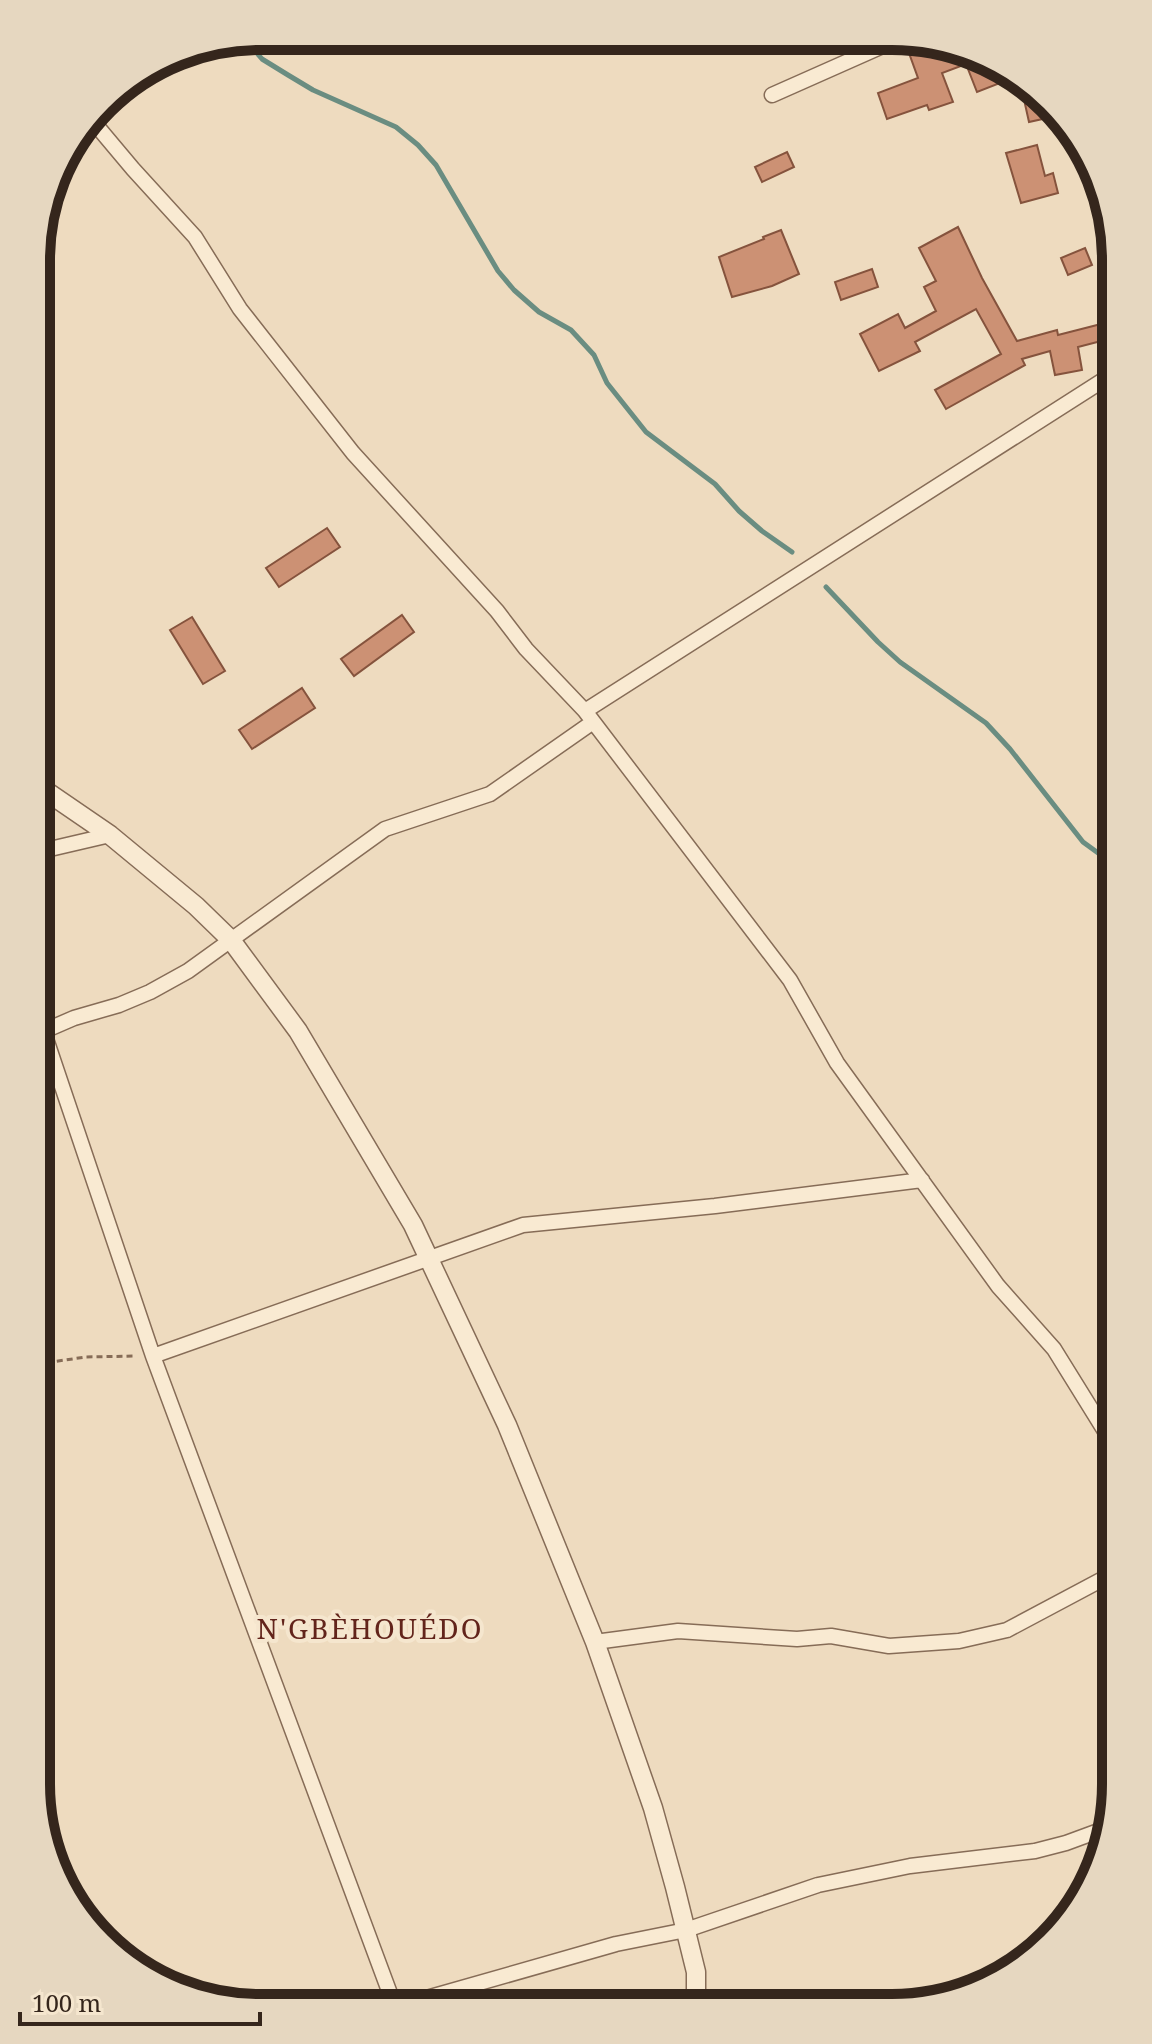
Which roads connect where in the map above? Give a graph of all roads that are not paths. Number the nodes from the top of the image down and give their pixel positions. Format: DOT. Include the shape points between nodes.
graph roads {
  1 [pos="873,50"];
  2 [pos="772,95"];
  3 [pos="98,127"];
  4 [pos="1102,381"];
  5 [pos="589,716"];
  6 [pos="50,794"];
  7 [pos="110,835"];
  8 [pos="50,849"];
  9 [pos="231,940"];
  10 [pos="50,1028"];
  11 [pos="50,1061"];
  12 [pos="922,1180"];
  13 [pos="430,1257"];
  14 [pos="153,1356"];
  15 [pos="1102,1426"];
  16 [pos="1102,1579"];
  17 [pos="595,1642"];
  18 [pos="1096,1832"];
  19 [pos="686,1930"];
  20 [pos="390,1994"];
  21 [pos="441,1994"];
  22 [pos="696,1994"];
  1 -- 2 [label="street"];
  3 -- 5 [label="street" via="195,237 240,309 353,453"];
  4 -- 5 [label="street"];
  5 -- 9 [label="street" via="490,794 385,829"];
  5 -- 12 [label="street" via="790,980 837,1063"];
  6 -- 7 [label="street"];
  7 -- 8 [label="street"];
  7 -- 9 [label="street"];
  9 -- 10 [label="street" via="150,992"];
  9 -- 13 [label="street" via="298,1031"];
  11 -- 14 [label="street"];
  12 -- 13 [label="street" via="523,1225"];
  12 -- 15 [label="street" via="998,1286 1054,1349"];
  13 -- 14 [label="street"];
  13 -- 17 [label="street" via="507,1425"];
  14 -- 20 [label="street"];
  16 -- 17 [label="street" via="1007,1630 959,1641 889,1646 831,1636 797,1639 678,1631"];
  17 -- 19 [label="street" via="653,1808"];
  18 -- 19 [label="street" via="1035,1851 910,1866 818,1885"];
  19 -- 21 [label="street" via="616,1944"];
  19 -- 22 [label="street"];
}
